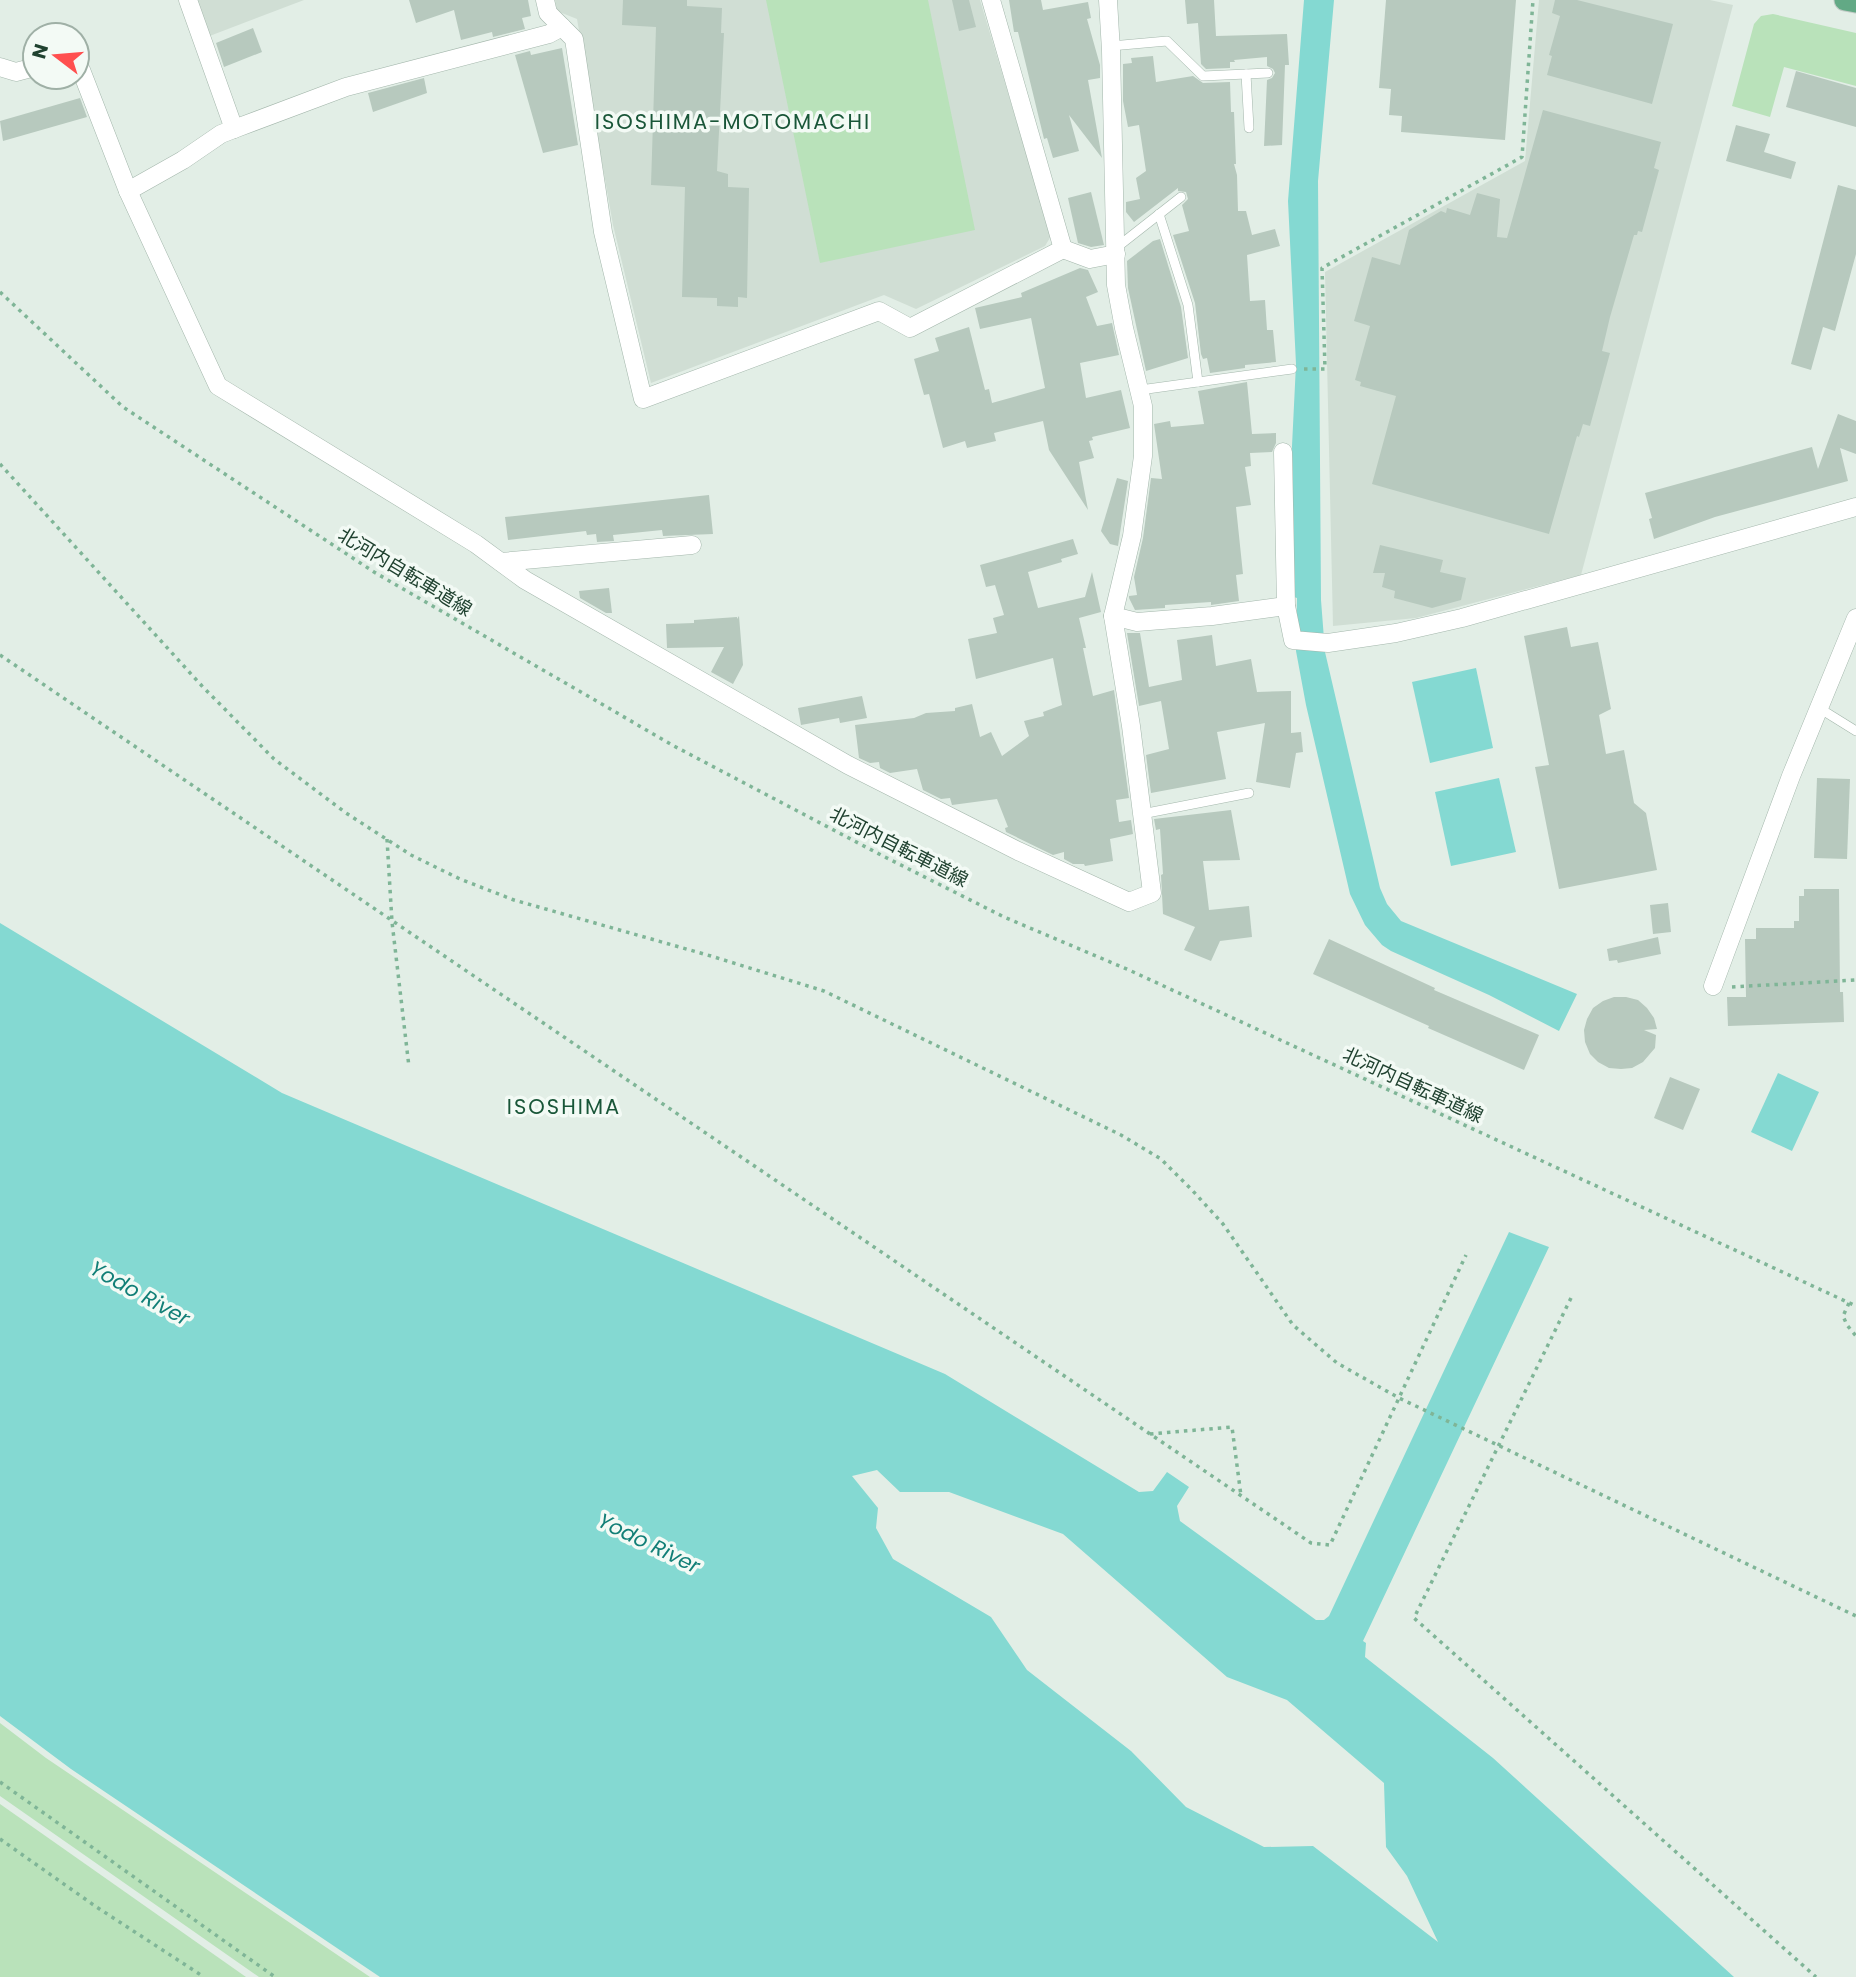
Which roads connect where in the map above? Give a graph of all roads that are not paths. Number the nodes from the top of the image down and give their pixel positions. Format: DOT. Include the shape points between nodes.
graph roads {
  1 [pos="188,0"];
  2 [pos="545,0"];
  3 [pos="991,0"];
  4 [pos="1108,0"];
  5 [pos="1845,0"];
  6 [pos="1856,2"];
  7 [pos="562,27"];
  8 [pos="1111,46"];
  9 [pos="0,68"];
  10 [pos="21,71"];
  11 [pos="1268,73"];
  12 [pos="1247,74"];
  13 [pos="89,91"];
  14 [pos="1249,128"];
  15 [pos="234,129"];
  16 [pos="128,191"];
  17 [pos="1181,197"];
  18 [pos="1159,214"];
  19 [pos="1063,249"];
  20 [pos="1116,251"];
  21 [pos="1292,369"];
  22 [pos="1198,382"];
  23 [pos="1140,390"];
  24 [pos="1283,452"];
  25 [pos="1856,507"];
  26 [pos="692,545"];
  27 [pos="501,562"];
  28 [pos="1286,606"];
  29 [pos="1113,616"];
  30 [pos="1856,618"];
  31 [pos="1819,708"];
  32 [pos="1856,730"];
  33 [pos="1249,793"];
  34 [pos="1142,814"];
  35 [pos="1713,986"];
  1 -- 15 [label="street"];
  2 -- 7 [label="street" via="548,13"];
  3 -- 19 [label="street"];
  4 -- 8 [label="street"];
  5 -- 6 [label="main road"];
  7 -- 15 [label="street" via="346,87"];
  7 -- 19 [label="street" via="574,39 603,232 643,399 879,311 910,328"];
  8 -- 12 [label="lane" via="1167,41 1203,76"];
  8 -- 20 [label="street"];
  9 -- 10 [label="street"];
  11 -- 12 [label="lane"];
  12 -- 14 [label="lane"];
  13 -- 16 [label="street"];
  15 -- 16 [label="street"];
  16 -- 27 [label="street" via="218,386"];
  17 -- 18 [label="lane"];
  18 -- 20 [label="lane"];
  18 -- 22 [label="lane" via="1188,305"];
  19 -- 20 [label="street" via="1090,258"];
  20 -- 23 [label="street" via="1116,285"];
  21 -- 22 [label="lane"];
  22 -- 23 [label="lane"];
  23 -- 29 [label="street" via="1143,456 1132,536"];
  24 -- 28 [label="street"];
  25 -- 28 [label="street" via="1396,633 1328,643 1293,640"];
  26 -- 27 [label="street"];
  27 -- 34 [label="street" via="848,765 1129,901 1152,893"];
  28 -- 29 [label="street" via="1137,622"];
  29 -- 34 [label="street"];
  30 -- 31 [label="street"];
  31 -- 32 [label="lane"];
  31 -- 35 [label="street"];
  33 -- 34 [label="lane"];
}
